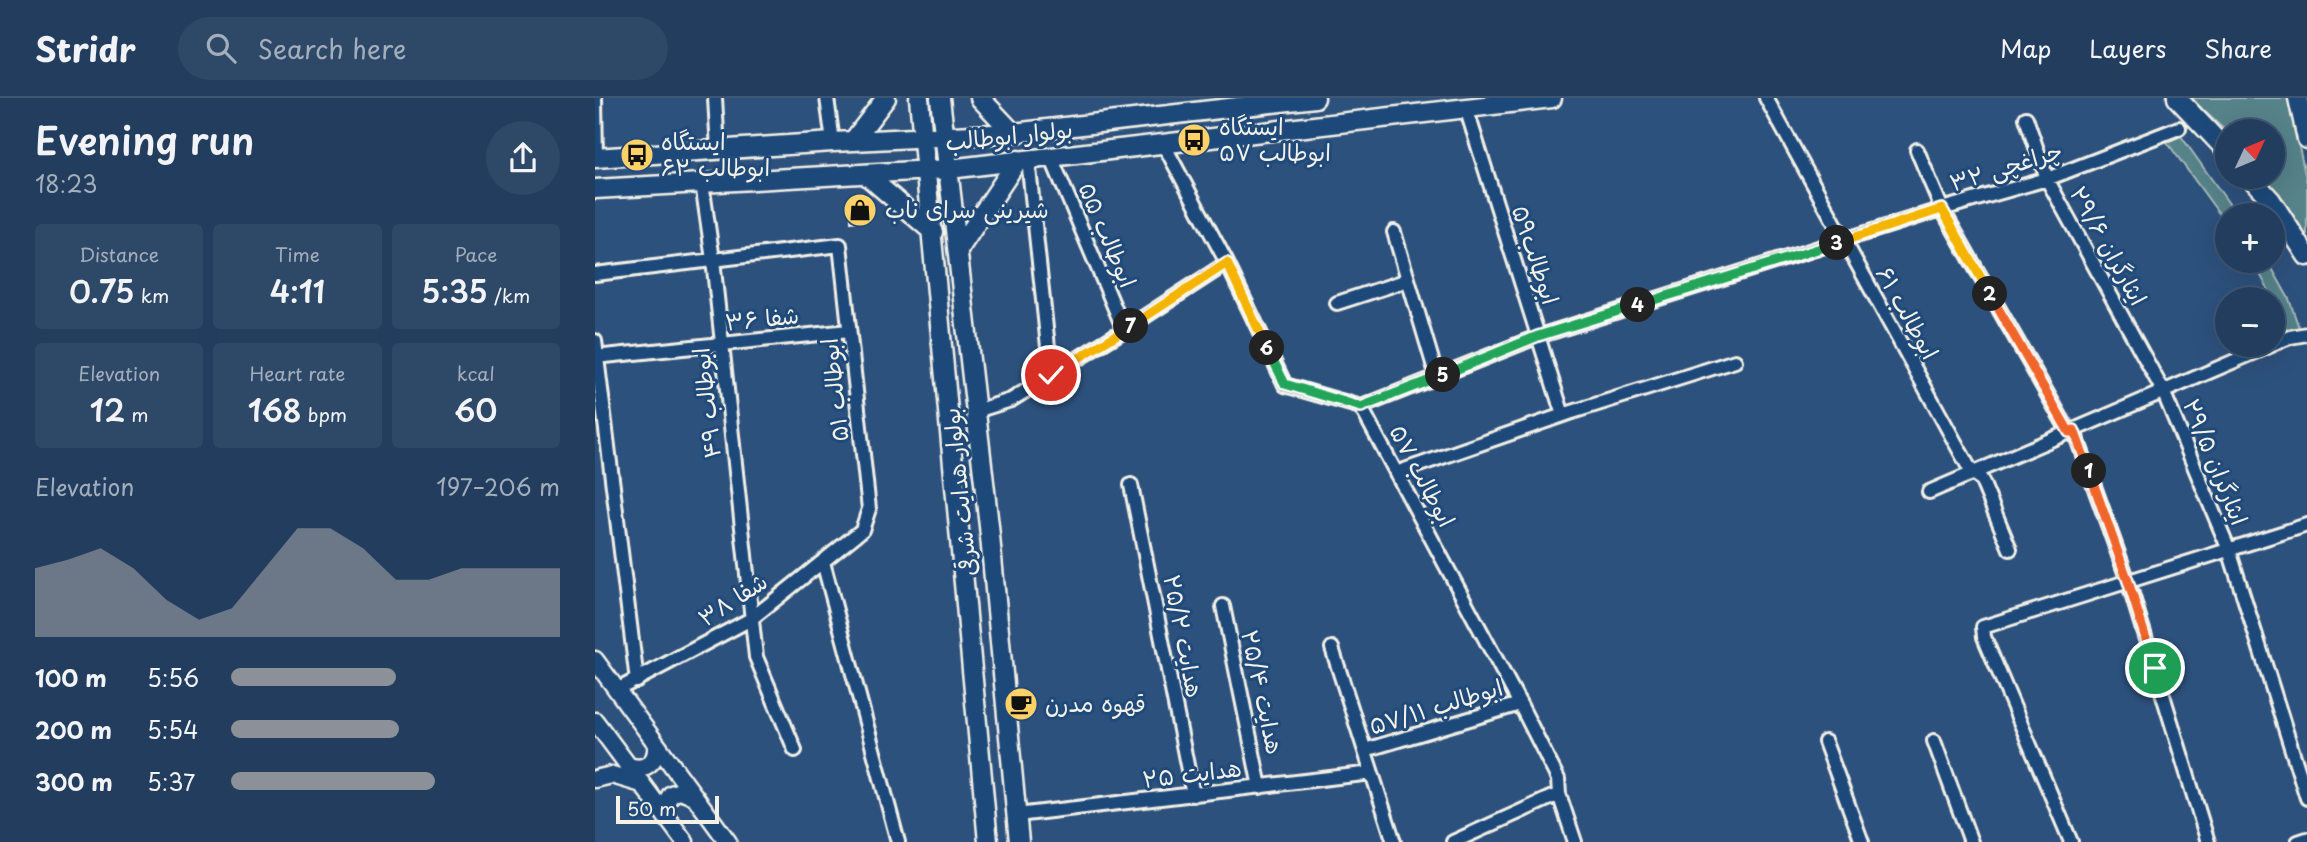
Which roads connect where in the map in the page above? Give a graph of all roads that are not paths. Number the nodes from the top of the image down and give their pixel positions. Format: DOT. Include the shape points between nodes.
graph roads {
  1 [pos="595,98"];
  2 [pos="715,98"];
  3 [pos="827,98"];
  4 [pos="886,98"];
  5 [pos="919,98"];
  6 [pos="940,98"];
  7 [pos="980,98"];
  8 [pos="1315,98"];
  9 [pos="1552,98"];
  10 [pos="1766,98"];
  11 [pos="2176,98"];
  12 [pos="2298,98"];
  13 [pos="1272,103"];
  14 [pos="1466,108"];
  15 [pos="2026,118"];
  16 [pos="2179,128"];
  17 [pos="1013,133"];
  18 [pos="1239,135"];
  19 [pos="945,136"];
  20 [pos="923,138"];
  21 [pos="2215,138"];
  22 [pos="2307,139"];
  23 [pos="853,141"];
  24 [pos="833,142"];
  25 [pos="1163,144"];
  26 [pos="718,150"];
  27 [pos="1917,150"];
  28 [pos="1051,156"];
  29 [pos="596,158"];
  30 [pos="1023,160"];
  31 [pos="949,169"];
  32 [pos="926,170"];
  33 [pos="865,174"];
  34 [pos="2047,179"];
  35 [pos="702,183"];
  36 [pos="595,189"];
  37 [pos="2261,189"];
  38 [pos="1942,209"];
  39 [pos="933,232"];
  40 [pos="1394,232"];
  41 [pos="1843,241"];
  42 [pos="959,249"];
  43 [pos="2307,256"];
  44 [pos="713,260"];
  45 [pos="1227,263"];
  46 [pos="595,274"];
  47 [pos="1408,280"];
  48 [pos="1337,303"];
  49 [pos="1124,330"];
  50 [pos="849,331"];
  51 [pos="2307,334"];
  52 [pos="1538,336"];
  53 [pos="2285,339"];
  54 [pos="595,341"];
  55 [pos="722,344"];
  56 [pos="596,357"];
  57 [pos="2242,357"];
  58 [pos="1735,361"];
  59 [pos="1051,375"];
  60 [pos="1437,377"];
  61 [pos="2163,391"];
  62 [pos="1361,407"];
  63 [pos="977,411"];
  64 [pos="1563,415"];
  65 [pos="2071,431"];
  66 [pos="1396,473"];
  67 [pos="1972,473"];
  68 [pos="1131,485"];
  69 [pos="1929,492"];
  70 [pos="2307,525"];
  71 [pos="862,530"];
  72 [pos="990,534"];
  73 [pos="960,536"];
  74 [pos="2010,549"];
  75 [pos="2229,550"];
  76 [pos="823,562"];
  77 [pos="2128,581"];
  78 [pos="1223,606"];
  79 [pos="751,619"];
  80 [pos="1332,648"];
  81 [pos="595,660"];
  82 [pos="637,681"];
  83 [pos="617,690"];
  84 [pos="1520,704"];
  85 [pos="595,721"];
  86 [pos="1934,741"];
  87 [pos="1825,742"];
  88 [pos="656,744"];
  89 [pos="795,750"];
  90 [pos="1365,750"];
  91 [pos="627,765"];
  92 [pos="1372,773"];
  93 [pos="595,779"];
  94 [pos="642,784"];
  95 [pos="1260,787"];
  96 [pos="1193,794"];
  97 [pos="1559,794"];
  98 [pos="694,796"];
  99 [pos="2307,798"];
  100 [pos="1017,816"];
  101 [pos="666,817"];
  102 [pos="1480,837"];
  103 [pos="2307,839"];
  104 [pos="1966,841"];
  105 [pos="685,842"];
  106 [pos="728,842"];
  107 [pos="898,842"];
  108 [pos="988,842"];
  109 [pos="1020,842"];
  110 [pos="1394,842"];
  111 [pos="1453,842"];
  112 [pos="1575,842"];
  113 [pos="1862,842"];
  114 [pos="2071,842"];
  115 [pos="2208,842"];
  116 [pos="2298,842"];
  1 -- 29 [label="street"];
  2 -- 26 [label="street"];
  3 -- 24 [label="street"];
  4 -- 23 [label="main road"];
  5 -- 20 [label="main road, بولوار هدایت شرقی"];
  6 -- 19 [label="main road, بولوار هدایت شرقی"];
  7 -- 17 [label="main road"];
  8 -- 13 [label="main road, بولوار ابوطالب"];
  9 -- 14 [label="main road, بولوار ابوطالب"];
  10 -- 41 [label="street, ابوطالب ۶۱"];
  11 -- 21 [label="main road"];
  12 -- 22 [label="main road"];
  13 -- 17 [label="main road, بولوار ابوطالب"];
  13 -- 18 [label="main road" via="1265,110 1226,118 1224,125"];
  14 -- 18 [label="main road, بولوار ابوطالب"];
  14 -- 52 [label="street, ابوطالب۵۹"];
  15 -- 34 [label="street, ایثارگران ۲۹/۶"];
  16 -- 34 [label="street, چراغچی ۳۲"];
  17 -- 19 [label="main road, بولوار ابوطالب"];
  18 -- 25 [label="main road, بولوار ابوطالب"];
  19 -- 20 [label="main road, بولوار ابوطالب"];
  19 -- 31 [label="main road, بولوار هدایت شرقی"];
  20 -- 23 [label="main road, بولوار ابوطالب"];
  20 -- 32 [label="main road, بولوار هدایت شرقی"];
  23 -- 24 [label="main road, بولوار ابوطالب"];
  24 -- 26 [label="main road, بولوار ابوطالب"];
  25 -- 28 [label="main road, بولوار ابوطالب"];
  25 -- 45 [label="street, ابوطالب ۵۷"];
  26 -- 29 [label="main road, بولوار ابوطالب"];
  27 -- 38 [label="street"];
  28 -- 30 [label="main road, بولوار ابوطالب"];
  28 -- 49 [label="street, ابوطالب ۵۵"];
  30 -- 31 [label="main road, بولوار ابوطالب"];
  30 -- 42 [label="main road"];
  30 -- 59 [label="street"];
  31 -- 32 [label="main road, بولوار ابوطالب"];
  31 -- 42 [label="main road, بولوار هدایت شرقی"];
  32 -- 33 [label="main road, بولوار ابوطالب"];
  32 -- 39 [label="main road, بولوار هدایت شرقی"];
  33 -- 35 [label="main road, بولوار ابوطالب"];
  33 -- 39 [label="main road"];
  34 -- 38 [label="street, چراغچی ۳۲"];
  34 -- 61 [label="street, ایثارگران ۲۹/۶"];
  35 -- 36 [label="main road, بولوار ابوطالب"];
  35 -- 44 [label="street, ابوطالب ۴۹"];
  37 -- 43 [label="main road"];
  38 -- 41 [label="street, چراغچی ۳۲"];
  38 -- 65 [label="street"];
  39 -- 73 [label="main road, بولوار هدایت شرقی"];
  40 -- 47 [label="street"];
  41 -- 52 [label="street, چراغچی ۳۲"];
  41 -- 67 [label="street, ابوطالب ۶۱"];
  42 -- 63 [label="main road, بولوار هدایت شرقی"];
  44 -- 46 [label="street"];
  44 -- 50 [label="street, ابوطالب ۵۱" via="840,245"];
  44 -- 55 [label="street, ابوطالب ۴۹"];
  45 -- 49 [label="street"];
  45 -- 62 [label="street, ابوطالب ۵۷" via="1285,384"];
  47 -- 48 [label="street"];
  47 -- 60 [label="street"];
  49 -- 59 [label="street"];
  50 -- 55 [label="street, شفا ۳۶"];
  50 -- 71 [label="street, ابوطالب ۵۱" via="869,509"];
  51 -- 53 [label="street"];
  52 -- 60 [label="street, چراغچی ۳۲"];
  52 -- 64 [label="street, ابوطالب۵۹"];
  54 -- 56 [label="street"];
  55 -- 56 [label="street, شفا ۳۶"];
  55 -- 79 [label="street, ابوطالب ۴۹"];
  56 -- 82 [label="street"];
  57 -- 61 [label="street"];
  58 -- 64 [label="street"];
  59 -- 63 [label="street" via="1011,400"];
  60 -- 62 [label="street, چراغچی ۳۲"];
  61 -- 65 [label="street"];
  61 -- 75 [label="street, ایثارگران ۲۹/۵"];
  62 -- 66 [label="street, ابوطالب ۵۷"];
  63 -- 72 [label="main road, بولوار هدایت شرقی"];
  64 -- 66 [label="street"];
  65 -- 67 [label="street"];
  65 -- 77 [label="street"];
  66 -- 84 [label="street, ابوطالب ۵۷"];
  67 -- 69 [label="street"];
  67 -- 74 [label="street, ابوطالب ۶۱" via="1981,479"];
  68 -- 96 [label="street, هدایت ۲۵/۲"];
  70 -- 75 [label="street"];
  71 -- 76 [label="street, شفا ۳۸"];
  72 -- 73 [label="main road"];
  72 -- 100 [label="main road, بولوار هدایت شرقی"];
  73 -- 108 [label="main road, بولوار هدایت شرقی"];
  75 -- 77 [label="street"];
  75 -- 99 [label="street, ایثارگران ۲۹/۵"];
  76 -- 79 [label="street, شفا ۳۸"];
  76 -- 107 [label="street"];
  77 -- 114 [label="street" via="1983,628"];
  77 -- 115 [label="street"];
  78 -- 95 [label="street, هدایت ۲۵/۴"];
  79 -- 82 [label="street, شفا ۳۸"];
  79 -- 89 [label="street, ابوطالب ۴۹" via="755,657"];
  80 -- 90 [label="street"];
  81 -- 83 [label="street"];
  82 -- 83 [label="street, شفا ۳۸"];
  83 -- 88 [label="street"];
  84 -- 90 [label="street, ابوطالب ۵۷/۱۱"];
  84 -- 97 [label="street, ابوطالب ۵۷" via="1558,779"];
  85 -- 91 [label="street"];
  86 -- 104 [label="street"];
  87 -- 113 [label="street"];
  88 -- 91 [label="street" via="650,765"];
  88 -- 98 [label="street"];
  90 -- 92 [label="street"];
  91 -- 94 [label="street"];
  92 -- 95 [label="street, هدایت ۲۵"];
  92 -- 110 [label="street"];
  93 -- 94 [label="street" via="612,775"];
  94 -- 101 [label="street"];
  95 -- 96 [label="street, هدایت ۲۵"];
  96 -- 100 [label="street, هدایت ۲۵"];
  97 -- 102 [label="street"];
  97 -- 112 [label="street, ابوطالب ۵۷"];
  98 -- 101 [label="street" via="680,790 671,794 665,802"];
  98 -- 106 [label="street"];
  100 -- 109 [label="main road, بولوار هدایت شرقی"];
  101 -- 105 [label="street"];
  102 -- 111 [label="street"];
  103 -- 116 [label="street"];
}
